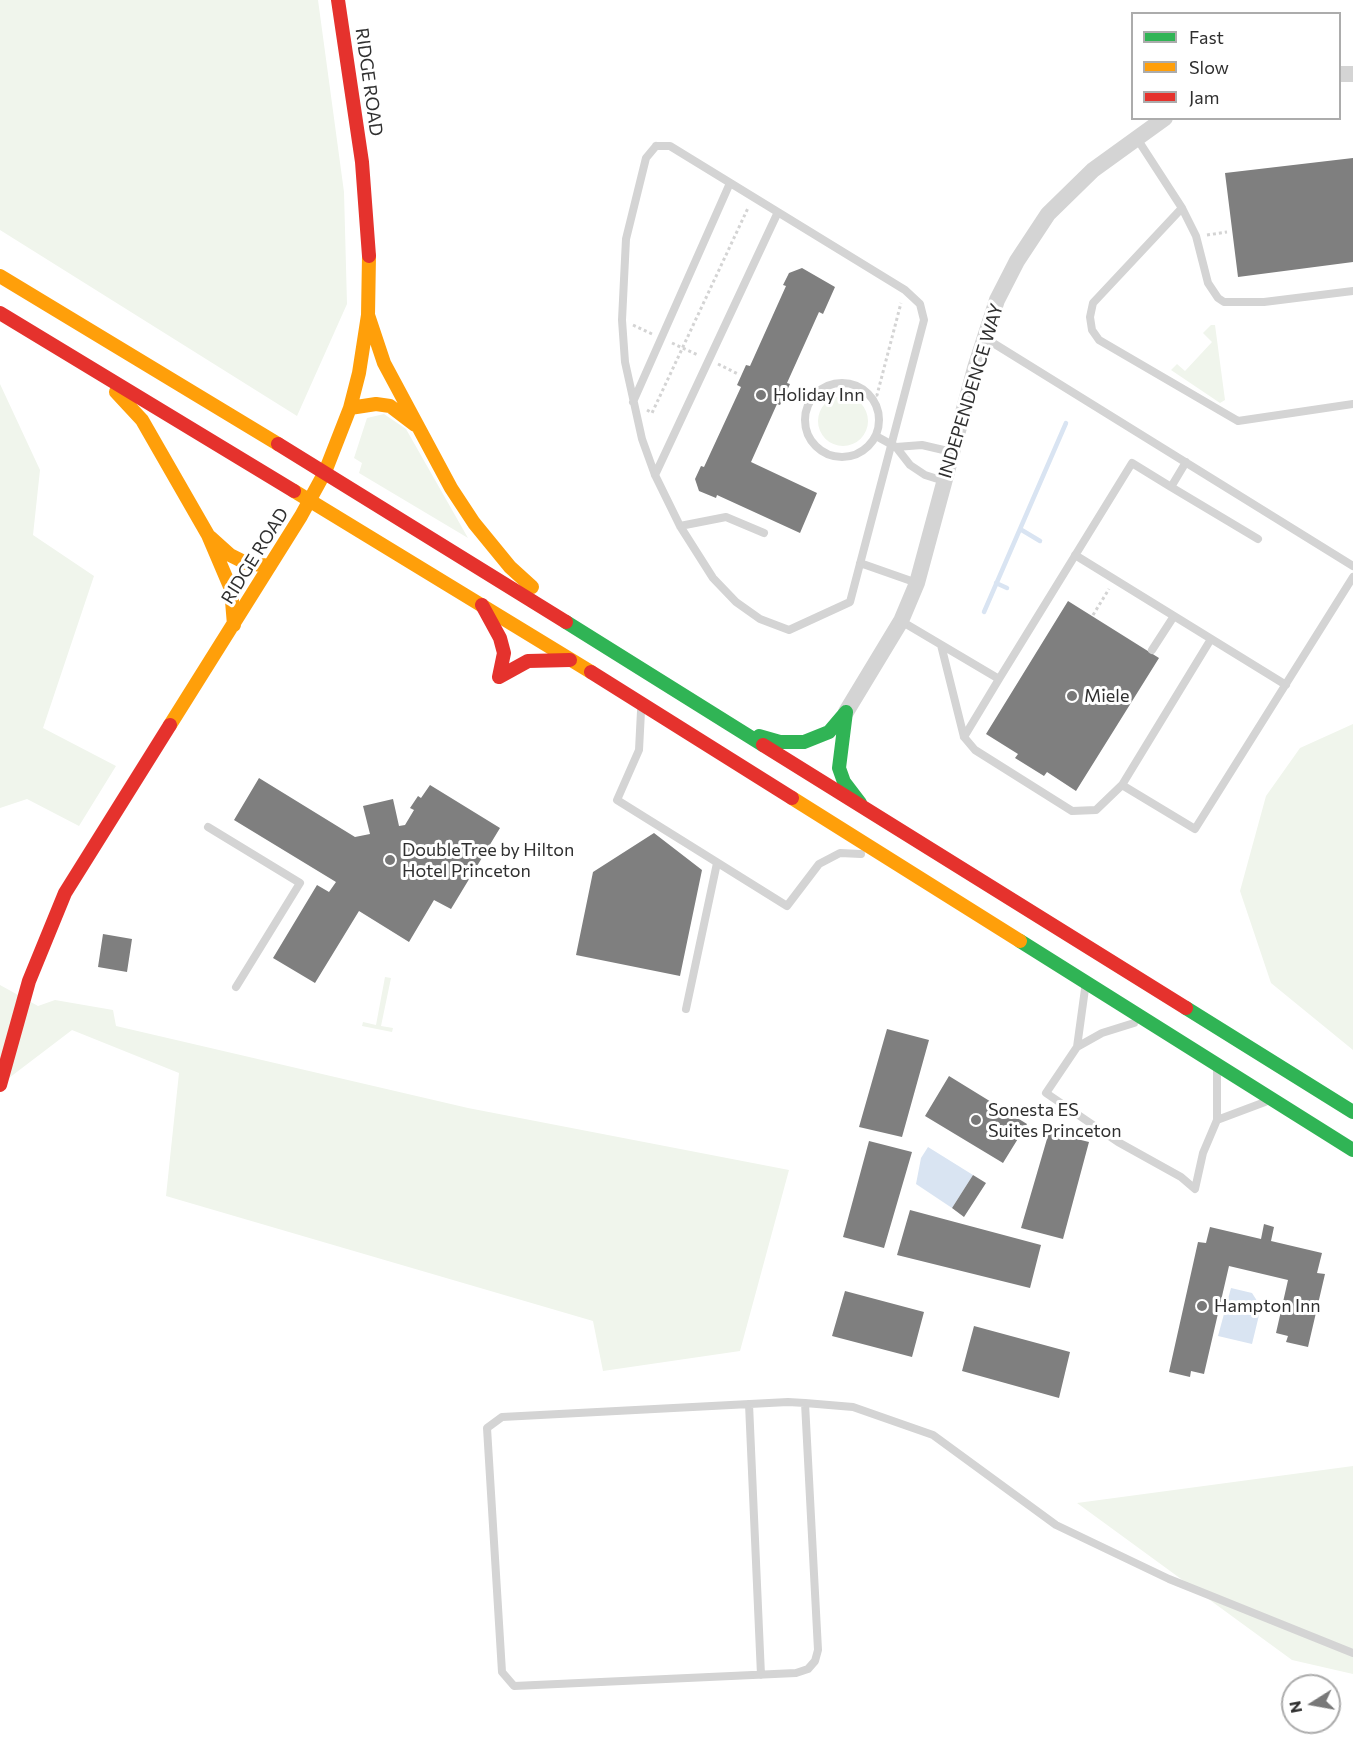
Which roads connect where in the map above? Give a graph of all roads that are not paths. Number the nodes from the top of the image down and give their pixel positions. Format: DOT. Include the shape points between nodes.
graph roads {
  1 [pos="338,0"];
  2 [pos="1162,120"];
  3 [pos="1136,137"];
  4 [pos="730,183"];
  5 [pos="1182,208"];
  6 [pos="778,212"];
  7 [pos="0,276"];
  8 [pos="1353,291"];
  9 [pos="0,313"];
  10 [pos="368,315"];
  11 [pos="985,338"];
  12 [pos="91,366"];
  13 [pos="633,402"];
  14 [pos="1353,404"];
  15 [pos="350,408"];
  16 [pos="417,427"];
  17 [pos="876,436"];
  18 [pos="893,445"];
  19 [pos="952,452"];
  20 [pos="1186,462"];
  21 [pos="325,472"];
  22 [pos="655,475"];
  23 [pos="944,481"];
  24 [pos="1171,487"];
  25 [pos="311,499"];
  26 [pos="680,526"];
  27 [pos="764,533"];
  28 [pos="208,535"];
  29 [pos="1258,539"];
  30 [pos="1075,555"];
  31 [pos="860,563"];
  32 [pos="1353,566"];
  33 [pos="270,567"];
  34 [pos="1353,577"];
  35 [pos="917,583"];
  36 [pos="482,604"];
  37 [pos="1174,616"];
  38 [pos="901,621"];
  39 [pos="234,625"];
  40 [pos="575,628"];
  41 [pos="1211,639"];
  42 [pos="940,645"];
  43 [pos="1152,650"];
  44 [pos="570,660"];
  45 [pos="999,679"];
  46 [pos="1286,685"];
  47 [pos="641,704"];
  48 [pos="846,712"];
  49 [pos="740,731"];
  50 [pos="964,737"];
  51 [pos="1122,785"];
  52 [pos="864,808"];
  53 [pos="208,827"];
  54 [pos="882,855"];
  55 [pos="717,863"];
  56 [pos="1086,982"];
  57 [pos="236,987"];
  58 [pos="686,1009"];
  59 [pos="1145,1019"];
  60 [pos="1077,1047"];
  61 [pos="1216,1063"];
  62 [pos="0,1085"];
  63 [pos="1274,1099"];
  64 [pos="1353,1112"];
  65 [pos="1217,1120"];
  66 [pos="1353,1150"];
  67 [pos="805,1403"];
  68 [pos="749,1404"];
  69 [pos="1353,1653"];
  70 [pos="761,1675"];
  1 -- 10 [label="main road, RIDGE ROAD" via="364,183 370,271"];
  2 -- 3 [label="street, INDEPENDENCE WAY"];
  3 -- 5 [label="lane"];
  3 -- 11 [label="street, INDEPENDENCE WAY" via="1093,170 1048,214 997,300"];
  4 -- 6 [label="lane"];
  4 -- 13 [label="lane"];
  4 -- 13 [label="lane" via="670,146 656,146 646,158 626,239 622,320"];
  5 -- 8 [label="lane" via="1196,236 1208,282 1224,302 1263,302"];
  5 -- 14 [label="lane" via="1093,303 1092,330 1099,340 1238,421"];
  6 -- 18 [label="lane" via="905,290 920,304 924,320"];
  6 -- 22 [label="lane"];
  7 -- 21 [label="main road"];
  9 -- 12 [label="main road"];
  10 -- 15 [label="main road, RIDGE ROAD"];
  10 -- 16 [label="main road" via="384,363"];
  11 -- 19 [label="street, INDEPENDENCE WAY"];
  11 -- 20 [label="lane"];
  12 -- 25 [label="main road"];
  12 -- 28 [label="main road" via="142,420"];
  13 -- 22 [label="lane"];
  15 -- 16 [label="main road" via="390,406"];
  15 -- 21 [label="main road, RIDGE ROAD"];
  16 -- 40 [label="main road" via="474,523 510,567"];
  17 -- 17 [label="lane" via="877,409 860,388 834,384 821,390 806,412 805,426 810,438 830,456 857,454"];
  17 -- 18 [label="lane"];
  18 -- 19 [label="lane" via="922,445"];
  18 -- 23 [label="lane" via="910,465"];
  18 -- 31 [label="lane"];
  19 -- 23 [label="street, INDEPENDENCE WAY"];
  20 -- 24 [label="lane"];
  20 -- 32 [label="lane"];
  21 -- 25 [label="main road, RIDGE ROAD"];
  21 -- 40 [label="main road"];
  22 -- 26 [label="lane"];
  23 -- 35 [label="street, INDEPENDENCE WAY"];
  24 -- 29 [label="lane"];
  24 -- 30 [label="lane" via="1132,463"];
  25 -- 33 [label="main road, RIDGE ROAD"];
  25 -- 36 [label="main road"];
  26 -- 27 [label="lane" via="726,517"];
  26 -- 31 [label="lane" via="713,578 736,602 760,619 789,630 850,602"];
  28 -- 33 [label="main road" via="230,555 246,563"];
  28 -- 39 [label="main road" via="231,589"];
  30 -- 37 [label="lane"];
  30 -- 45 [label="lane"];
  31 -- 35 [label="lane"];
  33 -- 39 [label="main road, RIDGE ROAD"];
  34 -- 46 [label="lane"];
  35 -- 38 [label="street, INDEPENDENCE WAY"];
  36 -- 44 [label="main road"];
  36 -- 44 [label="main road" via="504,653 499,677 528,662"];
  37 -- 41 [label="lane"];
  37 -- 43 [label="lane"];
  38 -- 42 [label="lane"];
  38 -- 48 [label="street, INDEPENDENCE WAY"];
  39 -- 62 [label="main road, RIDGE ROAD" via="65,893 35,963"];
  40 -- 49 [label="main road"];
  41 -- 46 [label="lane"];
  41 -- 51 [label="lane"];
  42 -- 45 [label="lane"];
  42 -- 50 [label="lane"];
  44 -- 47 [label="main road"];
  45 -- 50 [label="lane"];
  46 -- 51 [label="lane" via="1196,829"];
  47 -- 54 [label="main road"];
  47 -- 55 [label="lane" via="639,750 617,800"];
  48 -- 49 [label="main road" via="829,732 804,742 780,742"];
  48 -- 52 [label="main road" via="839,768 844,782"];
  49 -- 52 [label="main road"];
  50 -- 51 [label="lane" via="975,750 1072,811 1096,810"];
  52 -- 64 [label="main road"];
  53 -- 57 [label="lane" via="300,883"];
  54 -- 55 [label="lane" via="840,853 819,864 787,906"];
  54 -- 56 [label="main road"];
  55 -- 58 [label="lane"];
  56 -- 59 [label="main road"];
  56 -- 60 [label="lane"];
  59 -- 60 [label="lane" via="1102,1033"];
  59 -- 61 [label="main road"];
  60 -- 65 [label="lane" via="1046,1094 1118,1142 1181,1176 1195,1189 1203,1154"];
  61 -- 63 [label="main road"];
  61 -- 65 [label="lane"];
  63 -- 65 [label="lane"];
  63 -- 66 [label="main road"];
  67 -- 68 [label="lane"];
  67 -- 69 [label="lane" via="854,1407 933,1435 1056,1525 1169,1579"];
  67 -- 70 [label="lane" via="818,1650 808,1669"];
  68 -- 70 [label="lane"];
  68 -- 70 [label="lane" via="502,1417 487,1428 502,1672 514,1686"];
}
